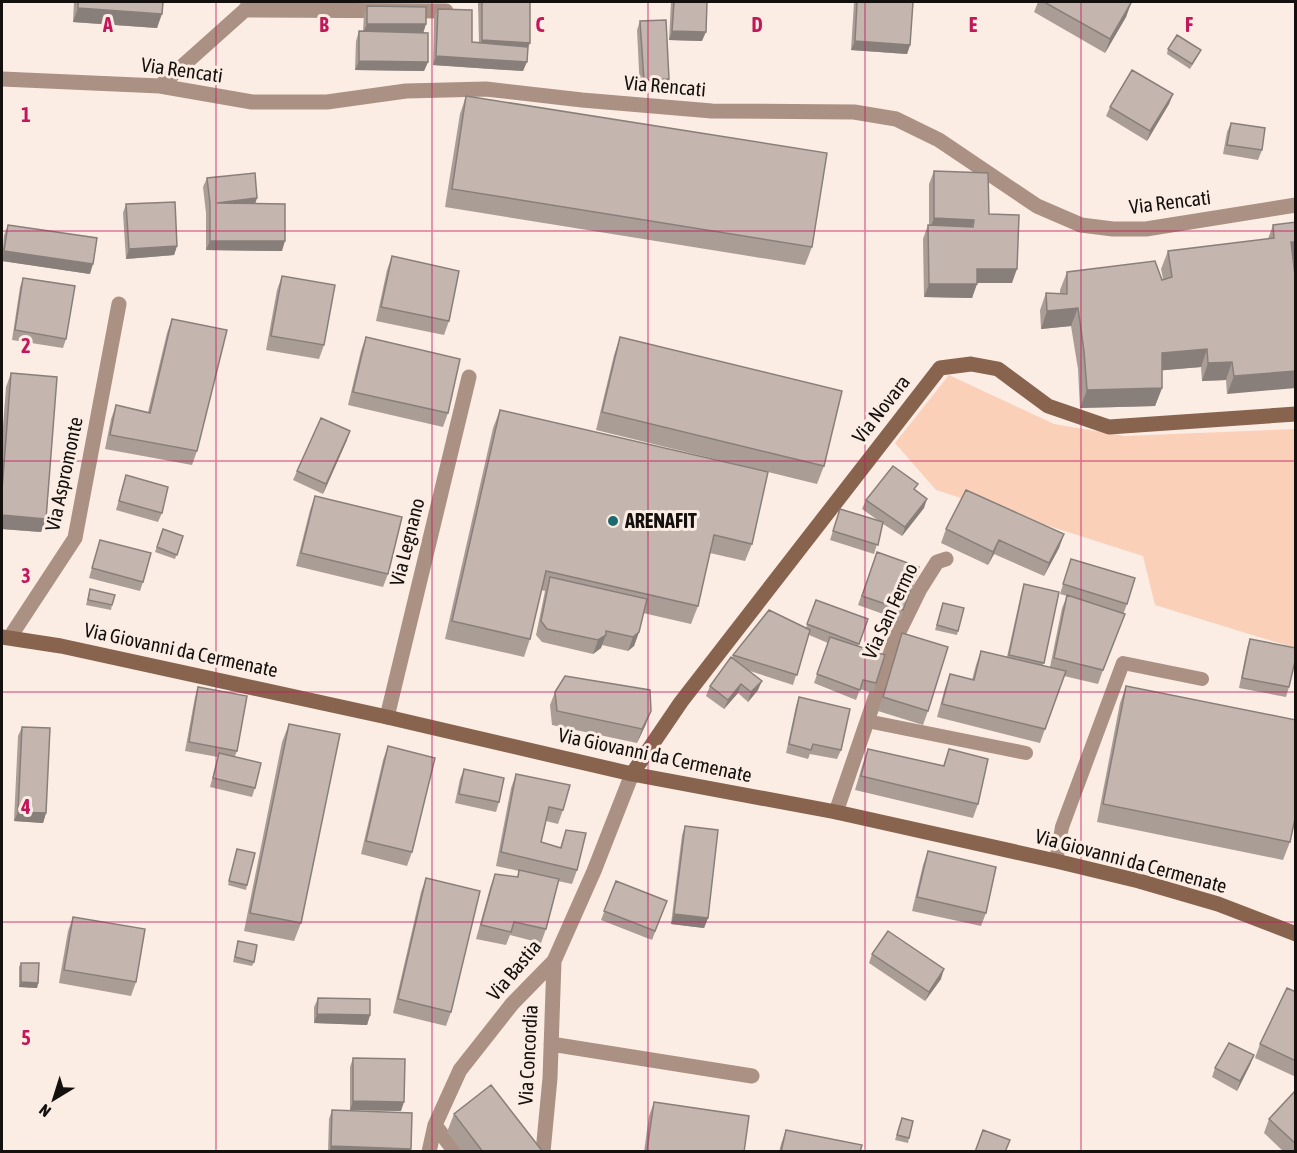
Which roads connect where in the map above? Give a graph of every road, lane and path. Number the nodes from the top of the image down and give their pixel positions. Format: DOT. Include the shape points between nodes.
graph roads {
  1 [pos="248,6"];
  2 [pos="446,11"];
  3 [pos="2,78"];
  4 [pos="160,86"];
  5 [pos="1296,206"];
  6 [pos="119,304"];
  7 [pos="469,377"];
  8 [pos="1296,414"];
  9 [pos="946,559"];
  10 [pos="6,637"];
  11 [pos="1202,679"];
  12 [pos="387,717"];
  13 [pos="867,721"];
  14 [pos="1026,753"];
  15 [pos="632,774"];
  16 [pos="836,812"];
  17 [pos="1056,861"];
  18 [pos="1296,934"];
  19 [pos="554,961"];
  20 [pos="551,1044"];
  21 [pos="752,1076"];
  22 [pos="435,1125"];
  23 [pos="429,1152"];
  24 [pos="455,1152"];
  25 [pos="543,1152"];
  1 -- 2 [label="street"];
  1 -- 4 [label="street"];
  3 -- 4 [label="street, Via Rencati"];
  4 -- 5 [label="street, Via Rencati" via="252,102 327,102 406,91 486,89 712,111 854,112 896,119 939,140 1037,206 1081,225 1146,229"];
  6 -- 10 [label="street, Via Aspromonte" via="75,538"];
  7 -- 12 [label="street, Via Legnano"];
  8 -- 15 [label="main road, Via Novara" via="1109,427 1048,406 998,369 971,364 940,368 681,702"];
  9 -- 13 [label="street, Via San Fermo" via="937,562 900,630"];
  10 -- 12 [label="main road, Via Giovanni da Cermenate"];
  11 -- 17 [label="lane" via="1123,663 1062,827"];
  12 -- 15 [label="main road, Via Giovanni da Cermenate"];
  13 -- 14 [label="lane"];
  13 -- 16 [label="street, Via San Fermo"];
  15 -- 16 [label="main road, Via Giovanni da Cermenate"];
  15 -- 19 [label="street, Via Bastia"];
  16 -- 17 [label="main road, Via Giovanni da Cermenate"];
  17 -- 18 [label="main road, Via Giovanni da Cermenate" via="1218,904"];
  19 -- 20 [label="street, Via Concordia"];
  19 -- 22 [label="street, Via Bastia" via="512,1004 460,1070"];
  20 -- 21 [label="street"];
  20 -- 25 [label="street, Via Concordia"];
  22 -- 23 [label="street, Via Bastia"];
  22 -- 24 [label="street"];
}
